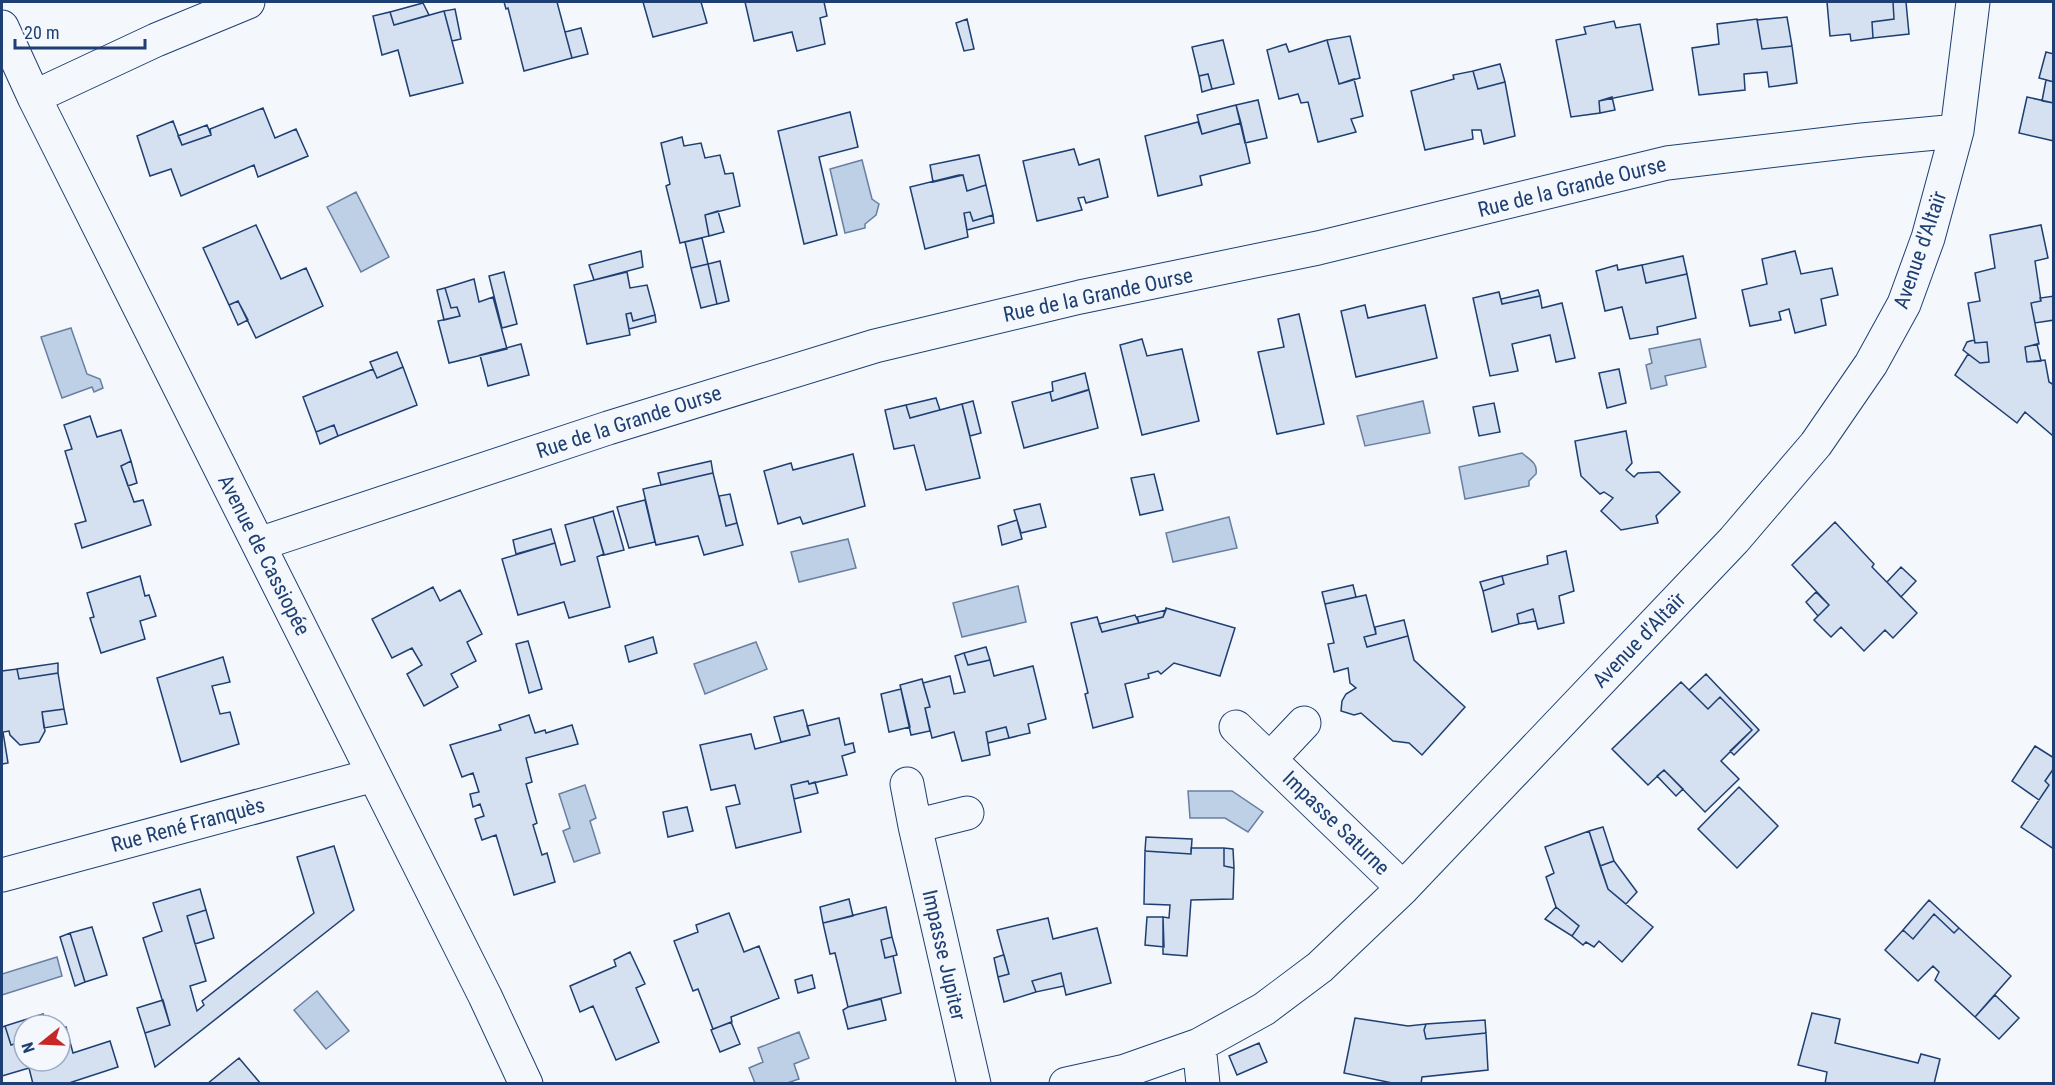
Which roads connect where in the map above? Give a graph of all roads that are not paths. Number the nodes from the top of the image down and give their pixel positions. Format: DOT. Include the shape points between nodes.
graph roads {
  1 [pos="248,2"];
  2 [pos="1973,2"];
  3 [pos="2,27"];
  4 [pos="34,97"];
  5 [pos="1957,131"];
  6 [pos="259,544"];
  7 [pos="1304,723"];
  8 [pos="1236,727"];
  9 [pos="1269,759"];
  10 [pos="374,775"];
  11 [pos="907,784"];
  12 [pos="967,813"];
  13 [pos="915,826"];
  14 [pos="2,875"];
  15 [pos="1403,888"];
  16 [pos="1199,1045"];
  17 [pos="526,1083"];
  18 [pos="974,1083"];
  19 [pos="1065,1083"];
  20 [pos="1203,1083"];
  1 -- 4 [label="street"];
  2 -- 5 [label="street, Avenue d'Altaïr"];
  3 -- 4 [label="street, Avenue de Cassiopée"];
  4 -- 6 [label="street, Avenue de Cassiopée"];
  5 -- 6 [label="street, Rue de la Grande Ourse" via="1667,163 1318,249 1080,297 875,346 608,428"];
  5 -- 15 [label="street, Avenue d'Altaïr" via="1928,237 1904,304 1871,364 1816,444 1734,540"];
  6 -- 10 [label="street, Avenue de Cassiopée"];
  7 -- 9 [label="street, Impasse Saturne"];
  8 -- 9 [label="street, Impasse Saturne"];
  9 -- 15 [label="street, Impasse Saturne"];
  10 -- 14 [label="street, Rue René Franquès"];
  10 -- 17 [label="street, Avenue de Cassiopée"];
  11 -- 13 [label="street, Impasse Jupiter"];
  12 -- 13 [label="street"];
  13 -- 18 [label="street, Impasse Jupiter"];
  15 -- 16 [label="street, Avenue d'Altaïr" via="1320,967 1264,1009"];
  16 -- 19 [label="street, Avenue d'Altaïr" via="1125,1071"];
  16 -- 20 [label="street"];
}
